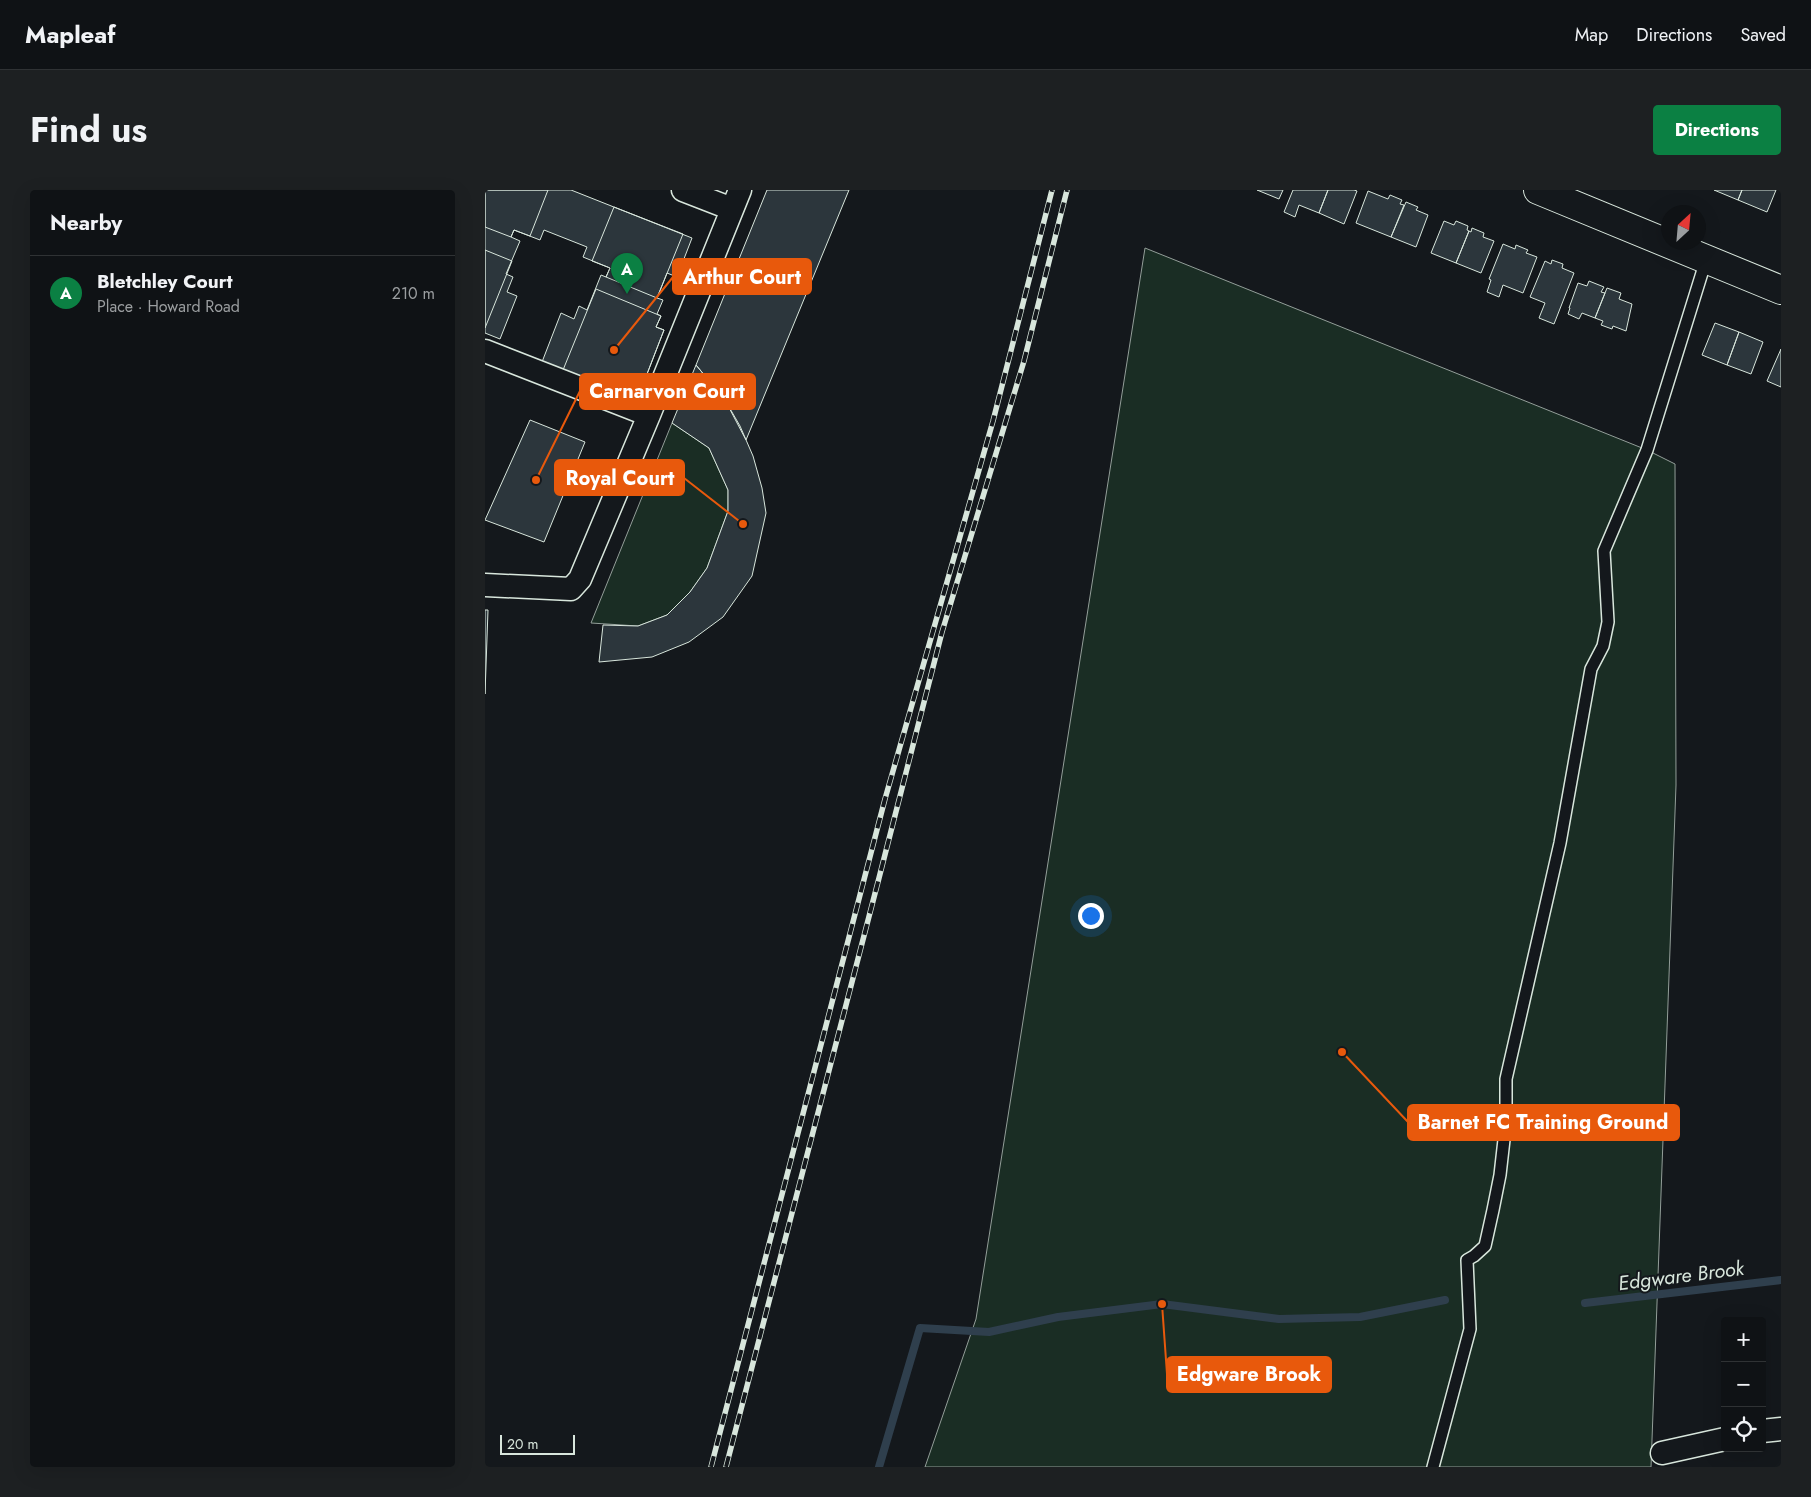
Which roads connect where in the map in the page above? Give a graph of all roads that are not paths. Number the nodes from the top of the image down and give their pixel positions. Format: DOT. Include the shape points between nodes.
graph roads {
  1 [pos="683,190"];
  2 [pos="1538,190"];
  3 [pos="736,199"];
  4 [pos="1706,260"];
  5 [pos="1781,290"];
  6 [pos="485,351"];
  7 [pos="649,415"];
  8 [pos="485,585"];
  9 [pos="1781,1429"];
  10 [pos="1766,1431"];
  11 [pos="1721,1440"];
  12 [pos="1661,1453"];
  13 [pos="1433,1467"];
  1 -- 3 [label="street"];
  2 -- 4 [label="main road"];
  3 -- 7 [label="street"];
  4 -- 5 [label="main road"];
  4 -- 13 [label="lane" via="1647,450 1604,551 1608,622 1603,646 1591,669 1560,843 1506,1079 1507,1122 1493,1210 1485,1246 1467,1260 1470,1328"];
  6 -- 7 [label="street"];
  7 -- 8 [label="street" via="580,579 571,589"];
  9 -- 10 [label="street"];
  11 -- 12 [label="street"];
}
